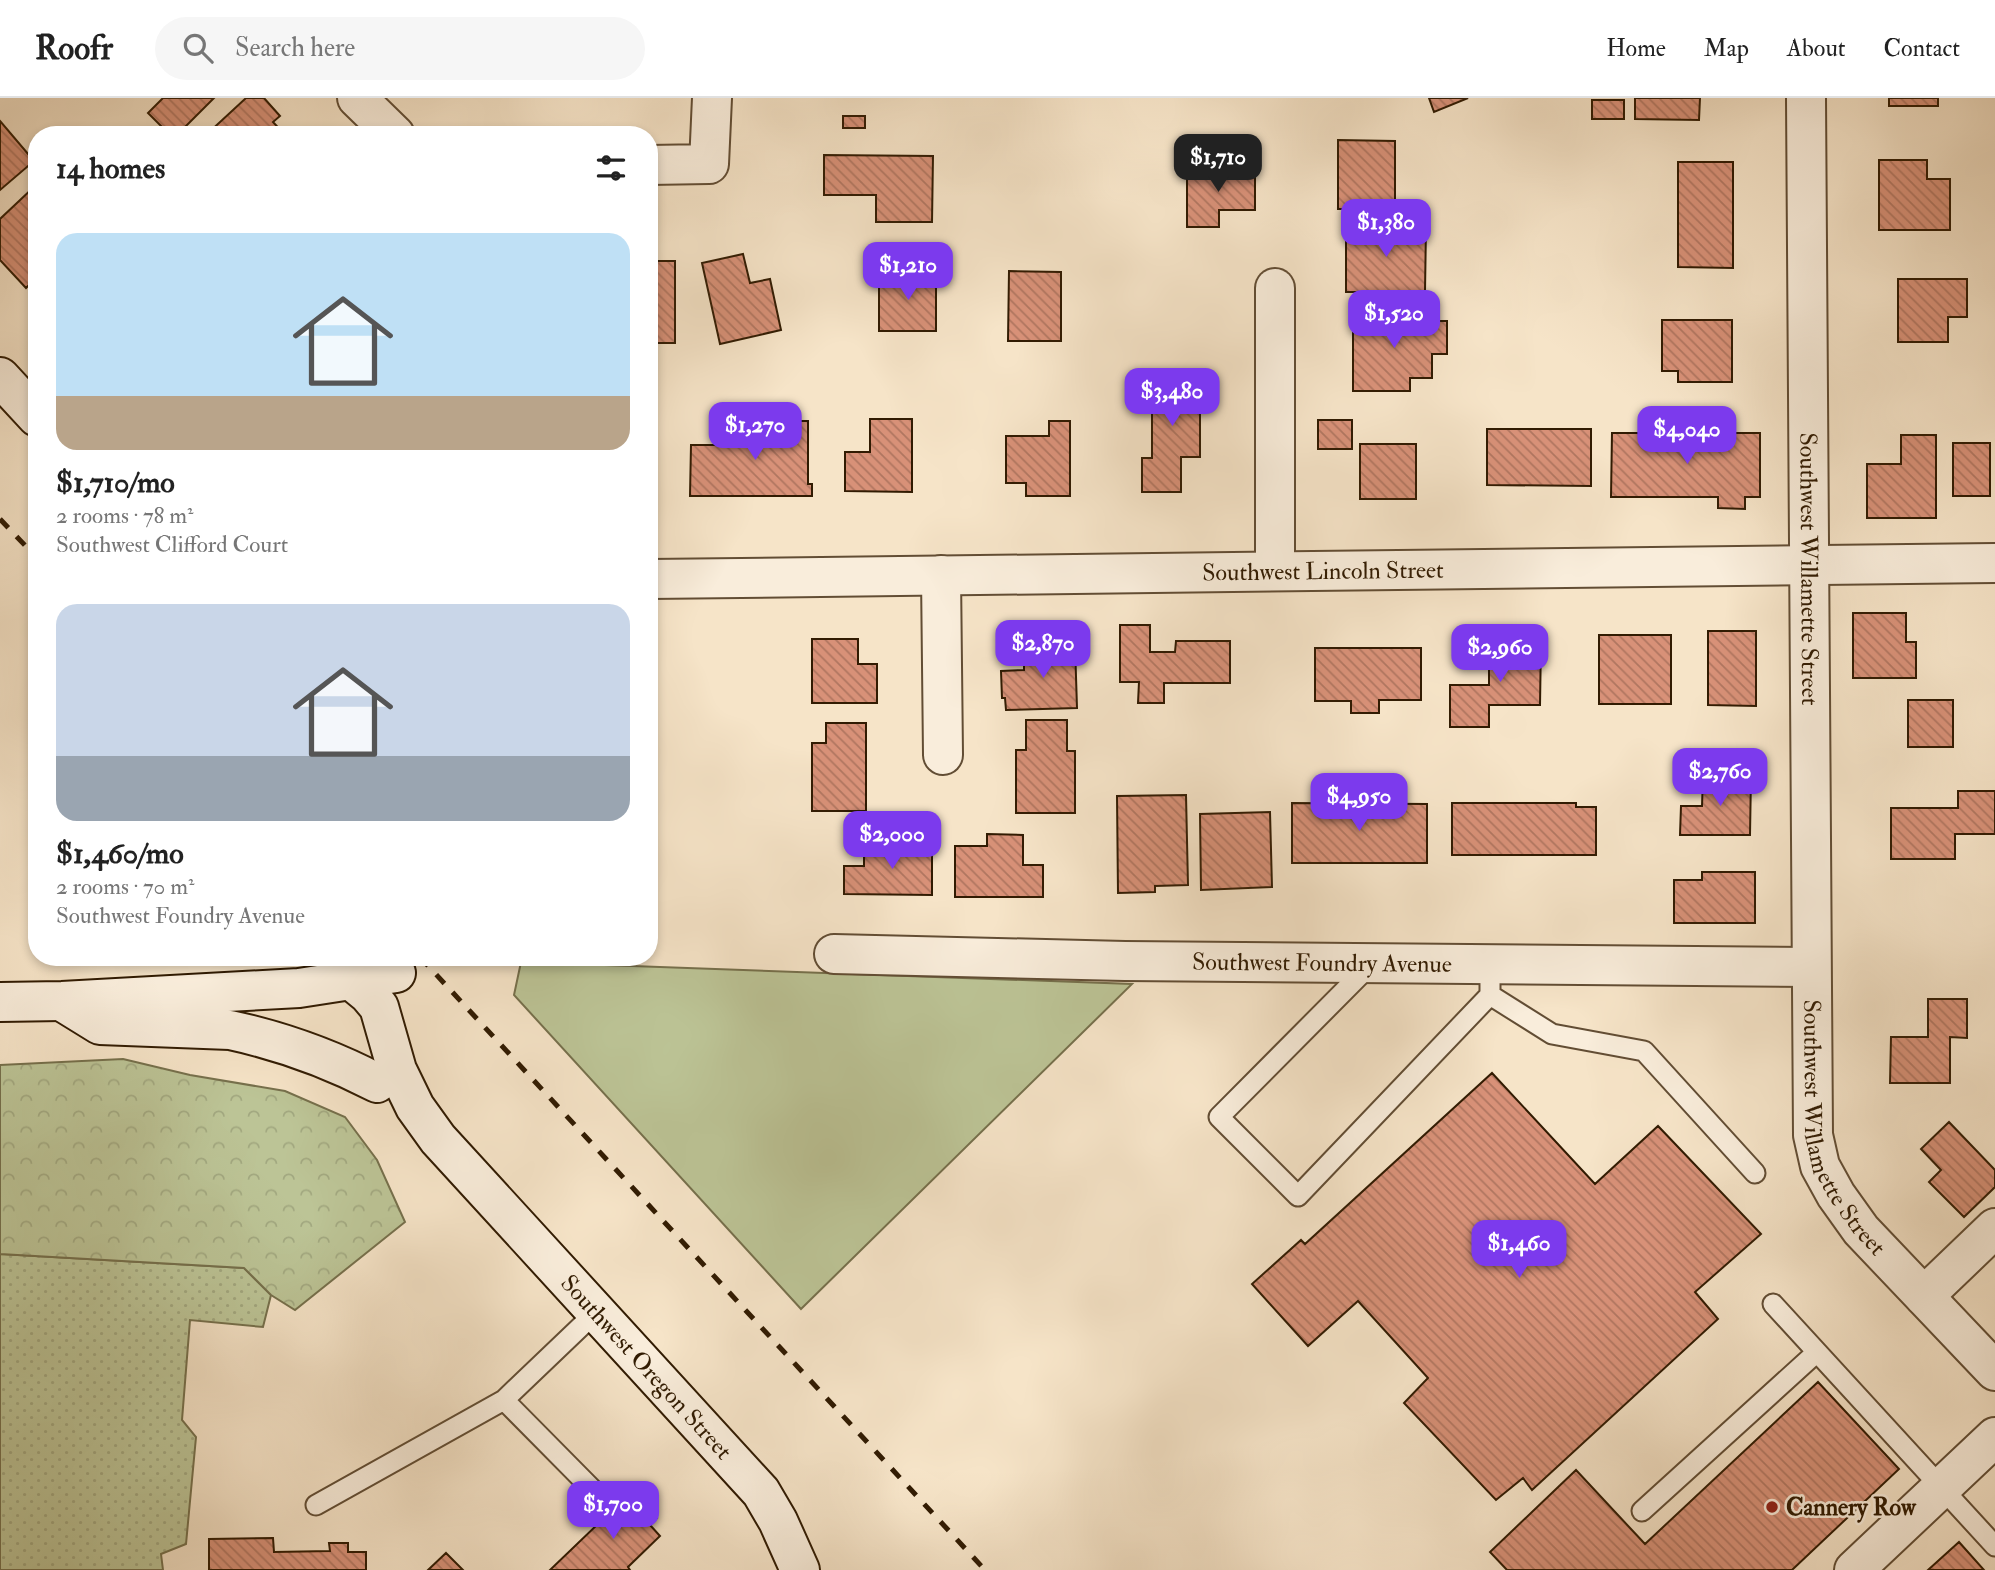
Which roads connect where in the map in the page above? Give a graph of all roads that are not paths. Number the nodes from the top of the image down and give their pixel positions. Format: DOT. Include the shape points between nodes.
graph roads {
  1 [pos="356,98"];
  2 [pos="712,98"];
  3 [pos="1806,98"];
  4 [pos="385,126"];
  5 [pos="658,165"];
  6 [pos="1275,288"];
  7 [pos="0,377"];
  8 [pos="28,407"];
  9 [pos="1995,563"];
  10 [pos="1810,565"];
  11 [pos="1275,570"];
  12 [pos="942,575"];
  13 [pos="658,579"];
  14 [pos="943,755"];
  15 [pos="834,954"];
  16 [pos="1373,962"];
  17 [pos="384,966"];
  18 [pos="395,966"];
  19 [pos="1810,967"];
  20 [pos="351,969"];
  21 [pos="1490,979"];
  22 [pos="62,1001"];
  23 [pos="0,1002"];
  24 [pos="377,1083"];
  25 [pos="1755,1173"];
  26 [pos="471,1176"];
  27 [pos="1995,1228"];
  28 [pos="1924,1296"];
  29 [pos="1773,1304"];
  30 [pos="596,1312"];
  31 [pos="1817,1352"];
  32 [pos="1995,1371"];
  33 [pos="504,1400"];
  34 [pos="1995,1437"];
  35 [pos="1941,1487"];
  36 [pos="595,1492"];
  37 [pos="316,1505"];
  38 [pos="1643,1511"];
  39 [pos="1995,1546"];
  40 [pos="800,1570"];
  41 [pos="1854,1570"];
  1 -- 4 [label="street"];
  2 -- 5 [label="street" via="709,164"];
  3 -- 10 [label="street, Southwest Willamette Street"];
  6 -- 11 [label="street"];
  7 -- 8 [label="street"];
  9 -- 10 [label="street, Southwest Lincoln Street"];
  10 -- 11 [label="street, Southwest Lincoln Street"];
  10 -- 19 [label="street, Southwest Willamette Street"];
  11 -- 12 [label="street, Southwest Lincoln Street"];
  12 -- 13 [label="street, Southwest Lincoln Street"];
  12 -- 14 [label="street"];
  15 -- 16 [label="street, Southwest Foundry Avenue"];
  16 -- 21 [label="street, Southwest Foundry Avenue"];
  16 -- 21 [label="lane" via="1219,1117 1298,1196"];
  17 -- 20 [label="street"];
  18 -- 26 [label="street" via="420,1068 446,1112 470,1139"];
  19 -- 21 [label="street, Southwest Foundry Avenue"];
  19 -- 28 [label="street, Southwest Willamette Street" via="1811,1116 1820,1166 1861,1230"];
  20 -- 22 [label="street" via="299,988"];
  20 -- 24 [label="street" via="359,1030"];
  20 -- 26 [label="street, Southwest Oregon Street" via="379,1007 390,1051 415,1107"];
  21 -- 25 [label="lane" via="1552,1034 1644,1051"];
  22 -- 23 [label="street"];
  22 -- 24 [label="street" via="100,1025 250,1034 308,1052"];
  24 -- 26 [label="street" via="429,1166"];
  26 -- 30 [label="street, Southwest Oregon Street"];
  27 -- 28 [label="street"];
  28 -- 32 [label="street, Southwest Willamette Street"];
  29 -- 31 [label="lane"];
  30 -- 33 [label="lane"];
  30 -- 40 [label="street, Southwest Oregon Street" via="761,1492"];
  31 -- 35 [label="lane"];
  31 -- 38 [label="lane"];
  33 -- 36 [label="lane"];
  33 -- 37 [label="lane"];
  34 -- 35 [label="street"];
  35 -- 39 [label="lane"];
  35 -- 41 [label="street"];
}
